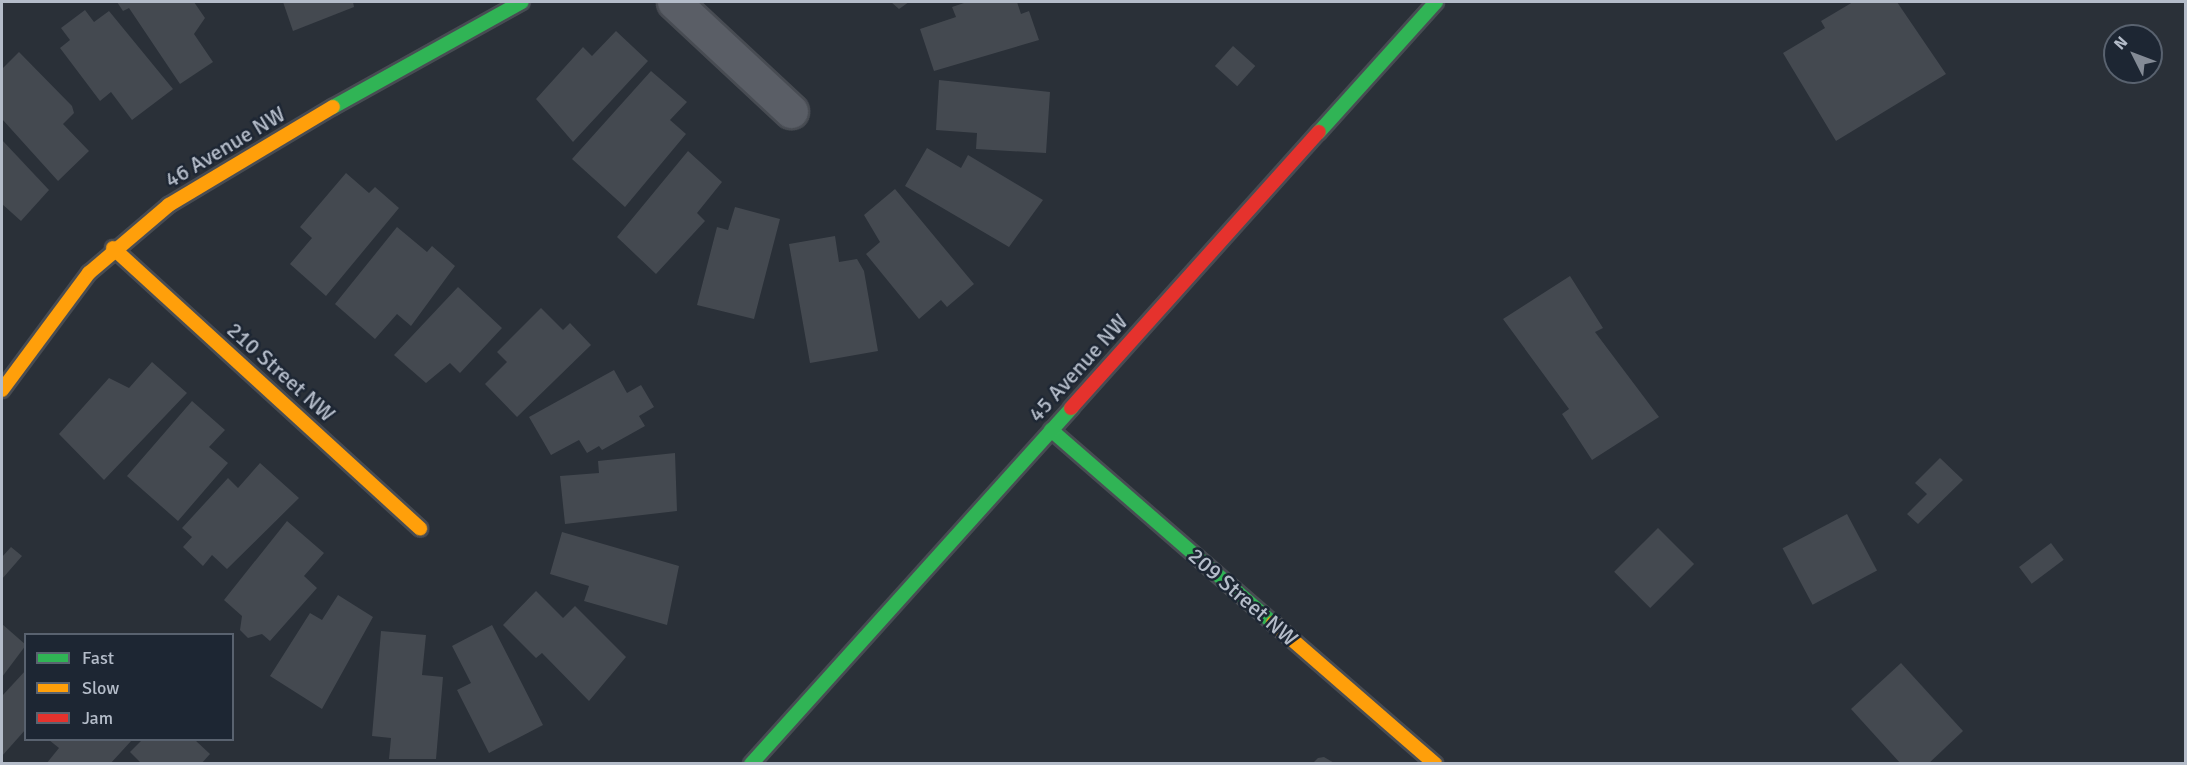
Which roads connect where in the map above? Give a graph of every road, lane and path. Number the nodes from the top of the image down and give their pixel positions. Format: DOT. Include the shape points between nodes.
graph roads {
  1 [pos="674,2"];
  2 [pos="1436,2"];
  3 [pos="508,5"];
  4 [pos="791,111"];
  5 [pos="113,248"];
  6 [pos="2,390"];
  7 [pos="1051,430"];
  8 [pos="420,528"];
  9 [pos="751,764"];
  10 [pos="1435,764"];
  1 -- 4 [label="street"];
  2 -- 7 [label="street, 45 Avenue NW"];
  3 -- 5 [label="street, 46 Avenue NW" via="224,168"];
  5 -- 6 [label="street, 46 Avenue NW" via="50,319"];
  5 -- 8 [label="street, 210 Street NW"];
  7 -- 9 [label="street, 45 Avenue NW"];
  7 -- 10 [label="street, 209 Street NW"];
}
